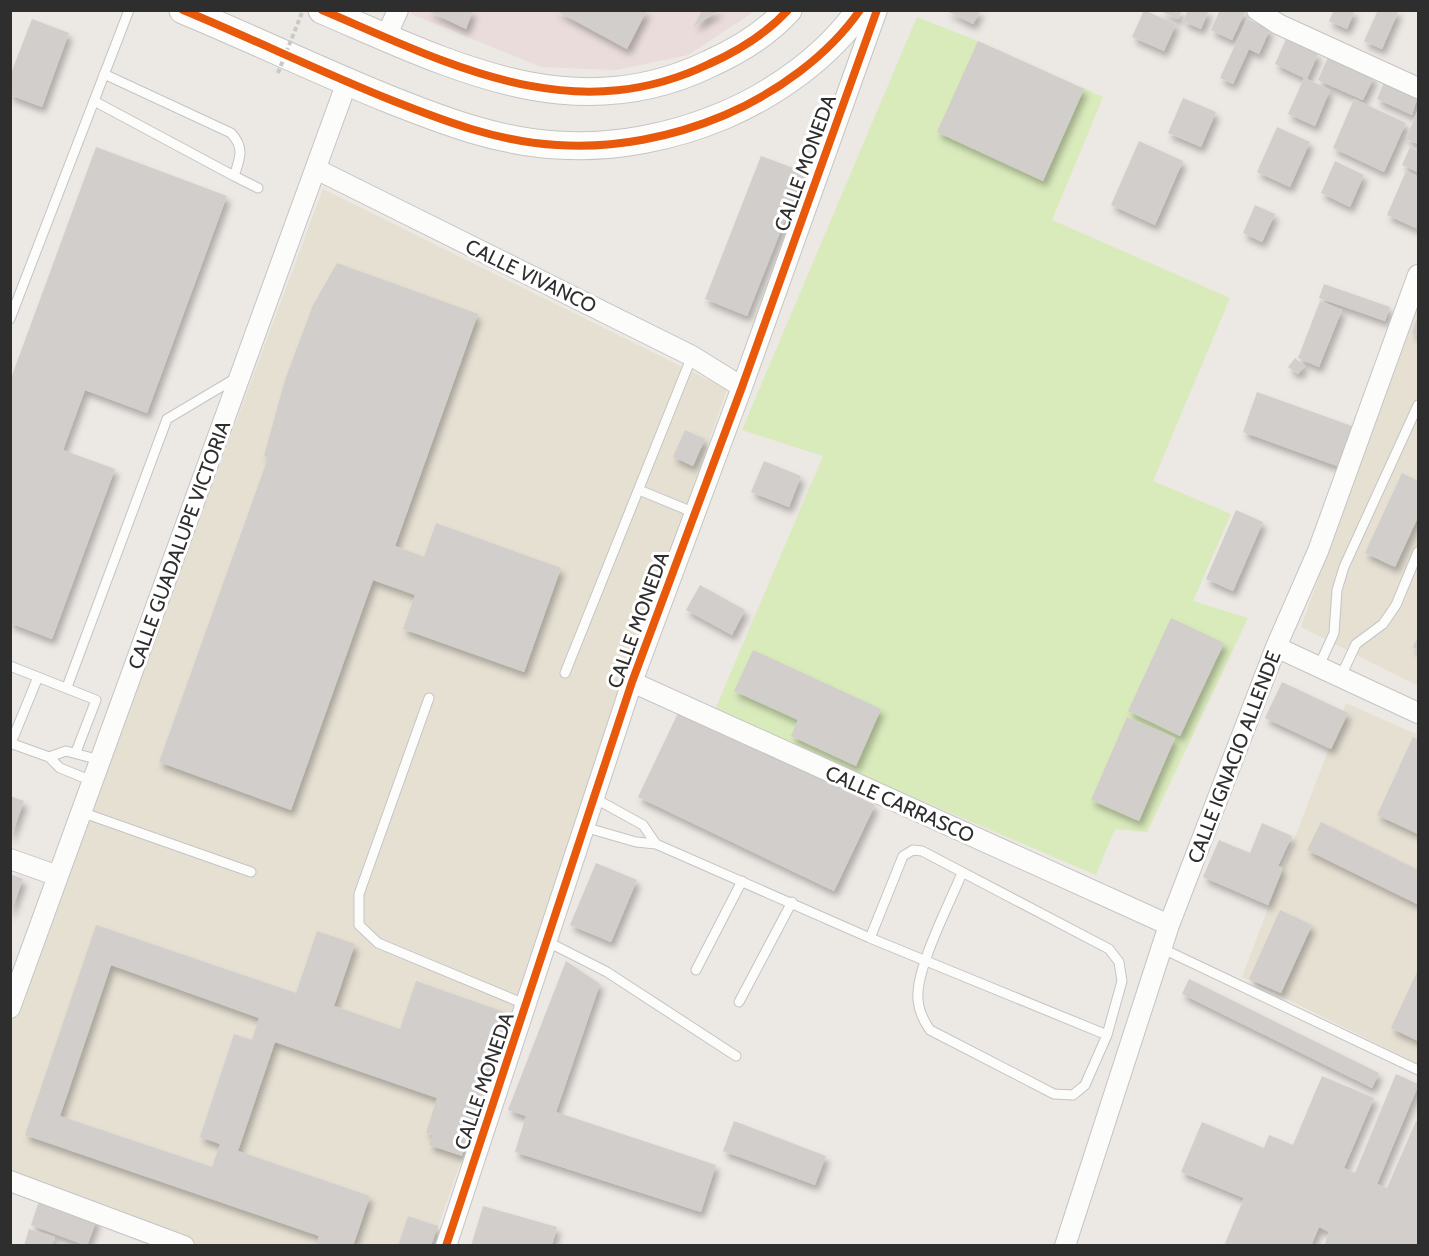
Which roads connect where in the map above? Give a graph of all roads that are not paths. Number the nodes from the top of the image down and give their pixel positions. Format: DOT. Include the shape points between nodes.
graph roads {
  1 [pos="129,10"];
  2 [pos="183,10"];
  3 [pos="322,10"];
  4 [pos="398,10"];
  5 [pos="788,10"];
  6 [pos="860,10"];
  7 [pos="878,10"];
  8 [pos="1257,10"];
  9 [pos="386,37"];
  10 [pos="104,74"];
  11 [pos="347,82"];
  12 [pos="1419,88"];
  13 [pos="94,101"];
  14 [pos="316,169"];
  15 [pos="234,176"];
  16 [pos="258,188"];
  17 [pos="1419,275"];
  18 [pos="10,319"];
  19 [pos="692,356"];
  20 [pos="242,375"];
  21 [pos="742,387"];
  22 [pos="1419,405"];
  23 [pos="639,490"];
  24 [pos="695,513"];
  25 [pos="1419,552"];
  26 [pos="1276,647"];
  27 [pos="10,666"];
  28 [pos="1319,666"];
  29 [pos="565,673"];
  30 [pos="1341,676"];
  31 [pos="38,677"];
  32 [pos="632,682"];
  33 [pos="67,687"];
  34 [pos="429,698"];
  35 [pos="1419,713"];
  36 [pos="11,743"];
  37 [pos="76,752"];
  38 [pos="49,757"];
  39 [pos="100,760"];
  40 [pos="92,781"];
  41 [pos="594,798"];
  42 [pos="81,812"];
  43 [pos="584,827"];
  44 [pos="656,844"];
  45 [pos="10,859"];
  46 [pos="251,872"];
  47 [pos="963,873"];
  48 [pos="58,876"];
  49 [pos="742,881"];
  50 [pos="792,902"];
  51 [pos="1169,925"];
  52 [pos="870,938"];
  53 [pos="546,941"];
  54 [pos="1161,948"];
  55 [pos="926,961"];
  56 [pos="696,970"];
  57 [pos="739,1002"];
  58 [pos="527,1005"];
  59 [pos="10,1008"];
  60 [pos="1107,1035"];
  61 [pos="736,1056"];
  62 [pos="1419,1071"];
  63 [pos="10,1181"];
  64 [pos="184,1245"];
  65 [pos="446,1245"];
  66 [pos="1065,1245"];
  1 -- 10 [label="lane"];
  2 -- 11 [label="main road"];
  3 -- 9 [label="main road"];
  4 -- 9 [label="street"];
  5 -- 9 [label="main road" via="752,42 688,75 609,93 528,88"];
  6 -- 11 [label="main road" via="827,48 750,103 706,123 629,142 587,146 514,140 435,117"];
  7 -- 21 [label="street, CALLE MONEDA"];
  8 -- 12 [label="street" via="1278,24"];
  10 -- 13 [label="lane"];
  10 -- 15 [label="lane" via="231,133 242,151"];
  11 -- 14 [label="street, CALLE GUADALUPE VICTORIA"];
  13 -- 15 [label="lane"];
  13 -- 18 [label="lane"];
  14 -- 19 [label="street, CALLE VIVANCO"];
  14 -- 20 [label="street, CALLE GUADALUPE VICTORIA"];
  15 -- 16 [label="lane"];
  17 -- 26 [label="street, CALLE IGNACIO ALLENDE" via="1318,551"];
  19 -- 21 [label="street, CALLE VIVANCO"];
  19 -- 23 [label="lane"];
  20 -- 33 [label="lane" via="167,419"];
  20 -- 39 [label="street, CALLE GUADALUPE VICTORIA"];
  21 -- 24 [label="street, CALLE MONEDA"];
  22 -- 28 [label="lane" via="1344,567 1337,590 1334,633"];
  23 -- 24 [label="lane"];
  23 -- 29 [label="lane"];
  24 -- 32 [label="street, CALLE MONEDA"];
  25 -- 30 [label="lane" via="1396,605 1383,624 1356,644"];
  26 -- 28 [label="street"];
  26 -- 51 [label="street, CALLE IGNACIO ALLENDE"];
  27 -- 31 [label="lane"];
  28 -- 30 [label="street"];
  30 -- 35 [label="street"];
  31 -- 33 [label="lane"];
  31 -- 36 [label="lane"];
  32 -- 41 [label="street, CALLE MONEDA"];
  32 -- 51 [label="street, CALLE CARRASCO"];
  33 -- 37 [label="lane" via="96,700"];
  34 -- 58 [label="lane" via="359,894 359,925 378,943"];
  36 -- 38 [label="lane"];
  37 -- 38 [label="lane" via="62,751"];
  37 -- 39 [label="lane"];
  38 -- 40 [label="lane" via="60,768"];
  39 -- 40 [label="street, CALLE GUADALUPE VICTORIA"];
  40 -- 42 [label="street, CALLE GUADALUPE VICTORIA"];
  41 -- 43 [label="street, CALLE MONEDA"];
  41 -- 44 [label="lane" via="643,825"];
  42 -- 46 [label="lane"];
  42 -- 48 [label="street, CALLE GUADALUPE VICTORIA"];
  43 -- 44 [label="lane"];
  43 -- 53 [label="street, CALLE MONEDA"];
  44 -- 49 [label="lane"];
  45 -- 48 [label="street"];
  47 -- 52 [label="lane" via="922,852 912,850 903,855"];
  47 -- 55 [label="lane"];
  47 -- 60 [label="lane" via="1110,949 1119,962 1122,981"];
  48 -- 59 [label="street, CALLE GUADALUPE VICTORIA"];
  49 -- 50 [label="lane"];
  49 -- 56 [label="lane"];
  50 -- 52 [label="lane"];
  50 -- 57 [label="lane"];
  51 -- 54 [label="street, CALLE IGNACIO ALLENDE"];
  52 -- 55 [label="lane"];
  53 -- 58 [label="street, CALLE MONEDA"];
  53 -- 61 [label="lane" via="607,972"];
  54 -- 62 [label="lane"];
  54 -- 66 [label="street, CALLE IGNACIO ALLENDE"];
  55 -- 60 [label="lane"];
  55 -- 60 [label="lane" via="917,997 921,1017 930,1030 1054,1094 1073,1095 1084,1085"];
  58 -- 65 [label="street, CALLE MONEDA"];
  63 -- 64 [label="street"];
}
